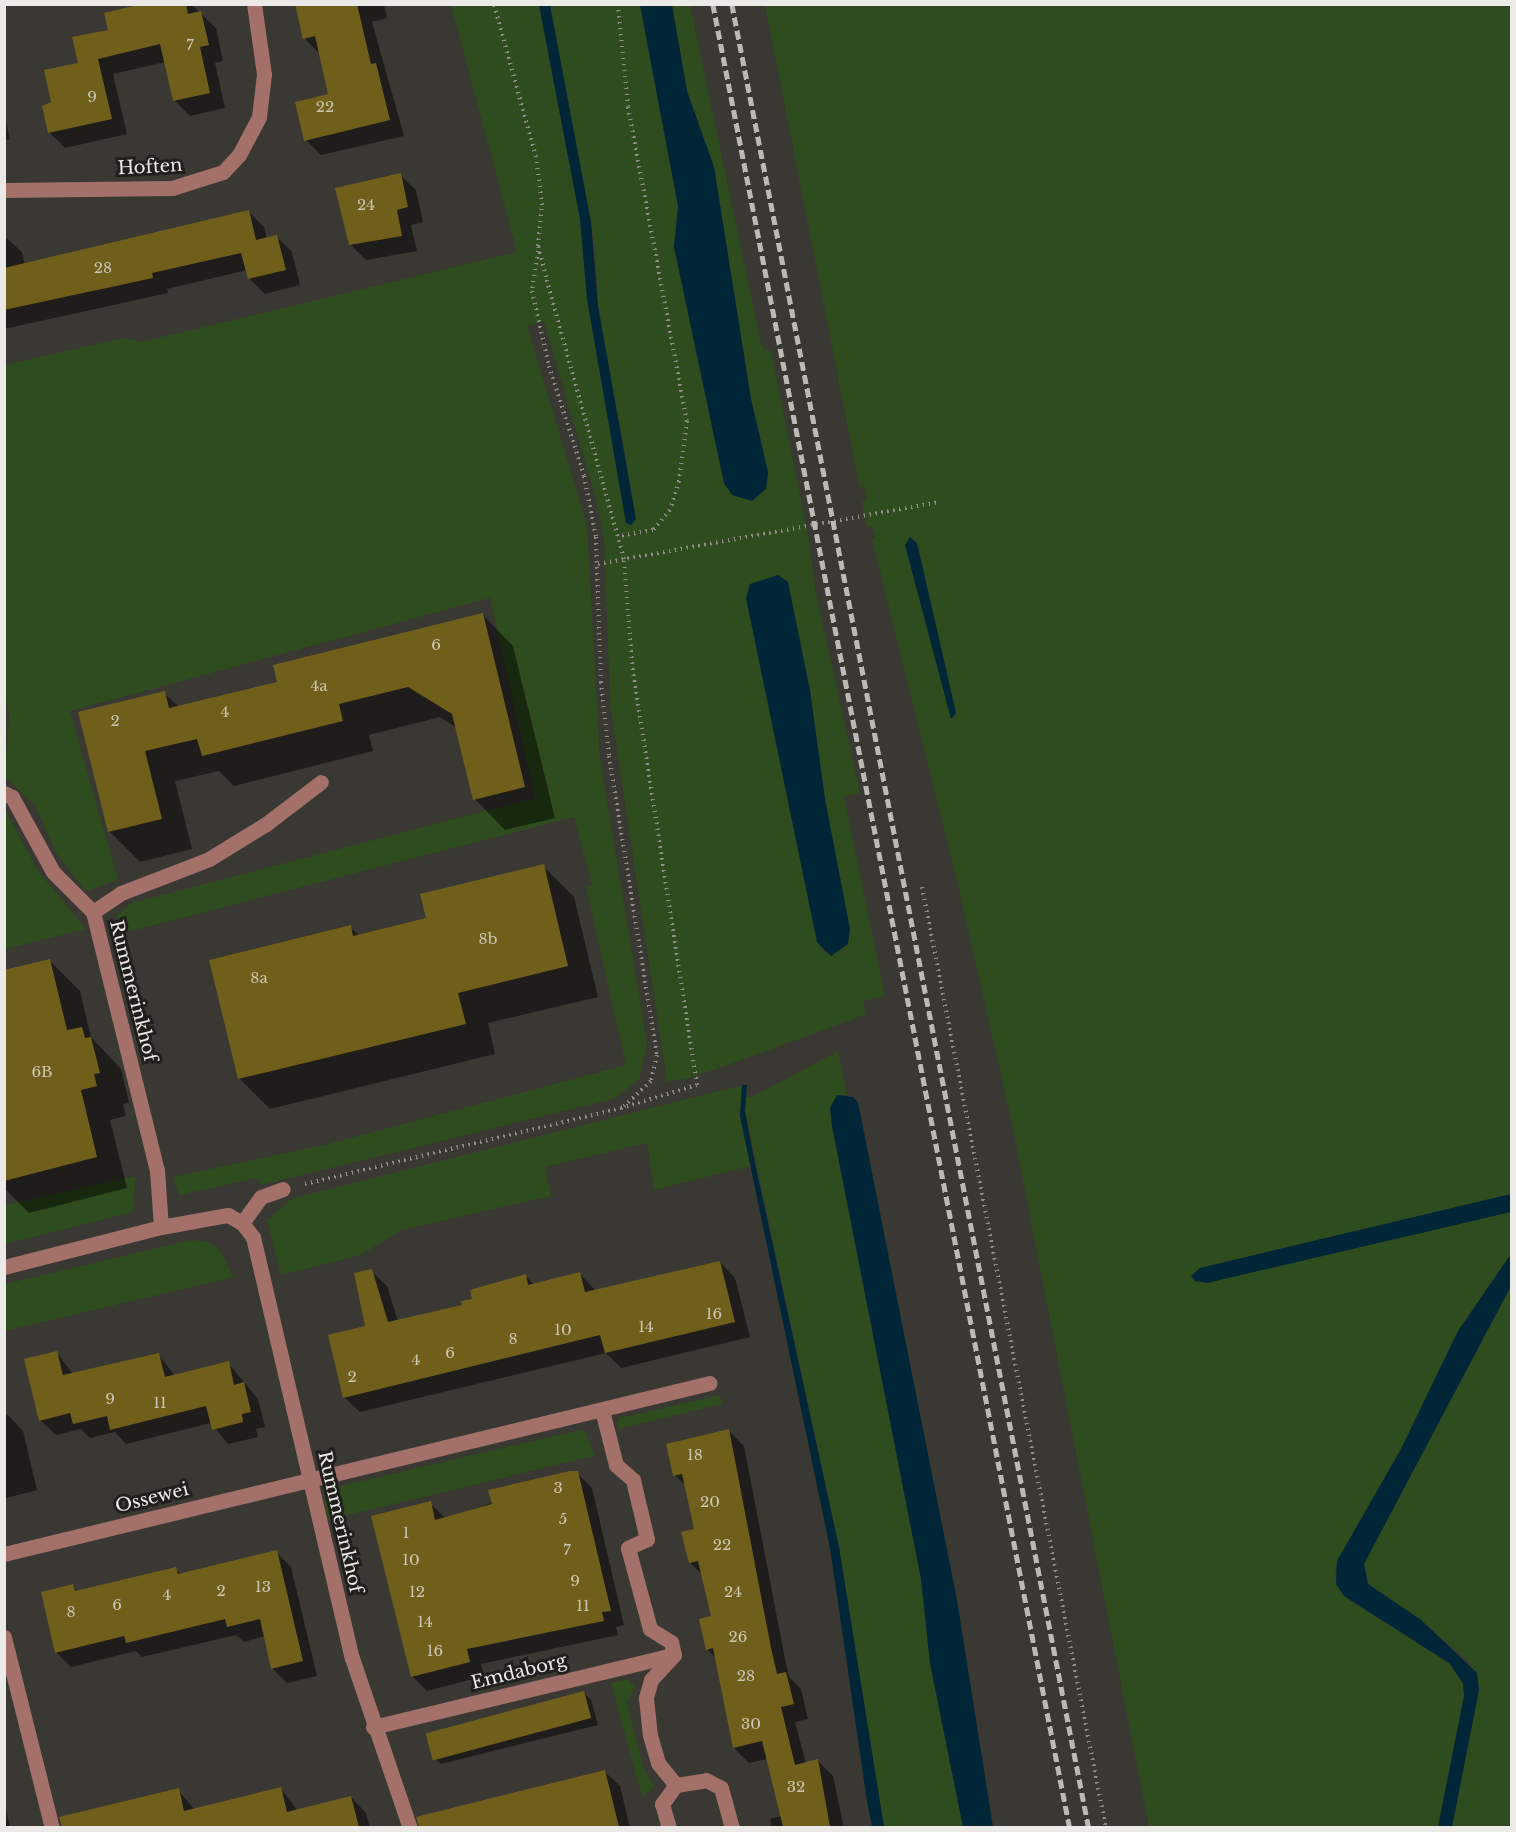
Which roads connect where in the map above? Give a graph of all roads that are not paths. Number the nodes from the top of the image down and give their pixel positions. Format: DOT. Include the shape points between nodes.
graph roads {
  1 [pos="254,4"];
  2 [pos="4,190"];
  3 [pos="321,782"];
  4 [pos="4,793"];
  5 [pos="93,912"];
  6 [pos="283,1189"];
  7 [pos="242,1223"];
  8 [pos="161,1227"];
  9 [pos="4,1267"];
  10 [pos="710,1383"];
  11 [pos="602,1410"];
  12 [pos="310,1481"];
  13 [pos="4,1554"];
  14 [pos="4,1637"];
  15 [pos="674,1654"];
  16 [pos="373,1727"];
  17 [pos="676,1785"];
  18 [pos="52,1827"];
  19 [pos="410,1827"];
  20 [pos="669,1827"];
  21 [pos="732,1827"];
  1 -- 2 [label="street, Hoften" via="264,74 259,117 239,155 223,172 172,188"];
  3 -- 5 [label="street" via="266,824 209,859 121,893"];
  4 -- 5 [label="street, Rummerinkhof" via="12,797 53,872"];
  5 -- 8 [label="street, Rummerinkhof" via="157,1170"];
  6 -- 7 [label="street" via="261,1197"];
  7 -- 8 [label="street" via="228,1215"];
  7 -- 12 [label="street, Rummerinkhof" via="253,1237"];
  8 -- 9 [label="street"];
  10 -- 11 [label="street"];
  11 -- 12 [label="street"];
  11 -- 15 [label="street" via="616,1464 633,1480 647,1539 628,1548 650,1629 671,1642"];
  12 -- 13 [label="street, Ossewei"];
  12 -- 16 [label="street, Rummerinkhof" via="352,1658"];
  14 -- 18 [label="street"];
  15 -- 16 [label="street, Emdaborg"];
  15 -- 17 [label="street" via="651,1680 646,1698 658,1763"];
  16 -- 19 [label="street, Rummerinkhof"];
  17 -- 20 [label="street" via="662,1804"];
  17 -- 21 [label="street" via="706,1780 721,1788"];
}
